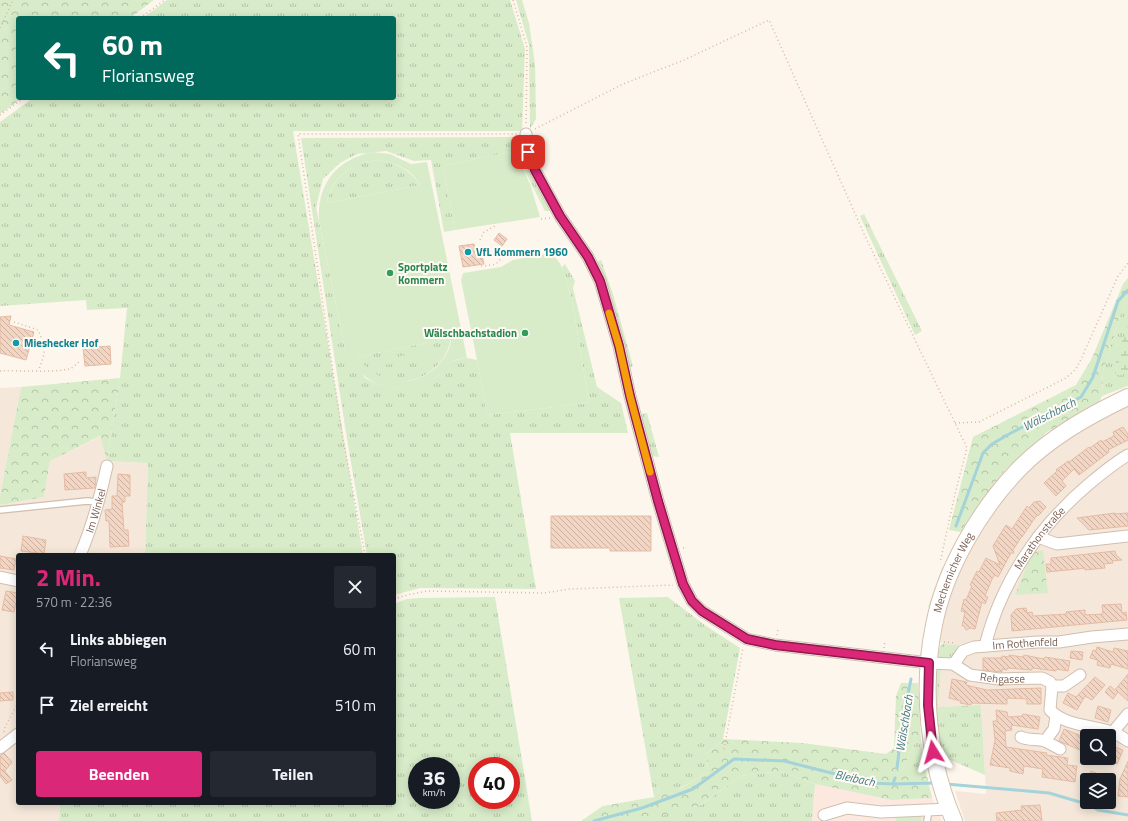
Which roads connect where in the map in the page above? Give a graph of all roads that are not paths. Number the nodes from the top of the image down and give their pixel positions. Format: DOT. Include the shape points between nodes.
graph roads {
  1 [pos="526,134"];
  2 [pos="1128,396"];
  3 [pos="1128,455"];
  4 [pos="107,466"];
  5 [pos="99,502"];
  6 [pos="0,510"];
  7 [pos="1128,536"];
  8 [pos="1038,537"];
  9 [pos="81,553"];
  10 [pos="0,577"];
  11 [pos="16,581"];
  12 [pos="1128,634"];
  13 [pos="985,646"];
  14 [pos="929,663"];
  15 [pos="953,664"];
  16 [pos="1080,675"];
  17 [pos="1052,686"];
  18 [pos="1128,714"];
  19 [pos="1056,716"];
  20 [pos="1096,729"];
  21 [pos="1116,729"];
  22 [pos="1116,734"];
  23 [pos="16,736"];
  24 [pos="1021,737"];
  25 [pos="1045,740"];
  26 [pos="1128,741"];
  27 [pos="0,748"];
  28 [pos="1060,749"];
  29 [pos="949,808"];
  30 [pos="929,809"];
  31 [pos="824,815"];
  32 [pos="927,821"];
  1 -- 14 [label="street" via="528,152 535,170 600,281 658,501 683,584 692,601 702,611 747,639 775,645"];
  2 -- 14 [label="street, Mechernicher Weg" via="1063,432 1019,469 987,508 961,550 943,593 934,625"];
  3 -- 8 [label="street, Marathonstraße" via="1072,499"];
  4 -- 5 [label="street, Im Winkel"];
  5 -- 6 [label="lane"];
  5 -- 9 [label="street, Im Winkel"];
  7 -- 8 [label="street" via="1057,544"];
  8 -- 13 [label="street, Marathonstraße" via="1012,577 999,604"];
  10 -- 11 [label="street"];
  12 -- 13 [label="street, Im Rothenfeld" via="1059,642"];
  13 -- 15 [label="street, Im Rothenfeld" via="962,651"];
  14 -- 15 [label="street"];
  14 -- 29 [label="street, Mechernicher Weg" via="928,705 931,735 938,774"];
  15 -- 17 [label="street, Rehgasse" via="970,675 999,679 1042,678"];
  16 -- 17 [label="street" via="1064,686"];
  17 -- 19 [label="street" via="1050,710"];
  18 -- 21 [label="street"];
  19 -- 20 [label="street"];
  19 -- 25 [label="street" via="1054,729"];
  22 -- 26 [label="street"];
  23 -- 27 [label="street"];
  24 -- 25 [label="street" via="1027,740"];
  25 -- 28 [label="street"];
  29 -- 30 [label="street"];
  30 -- 31 [label="street" via="881,812 847,808"];
  30 -- 32 [label="lane"];
}
